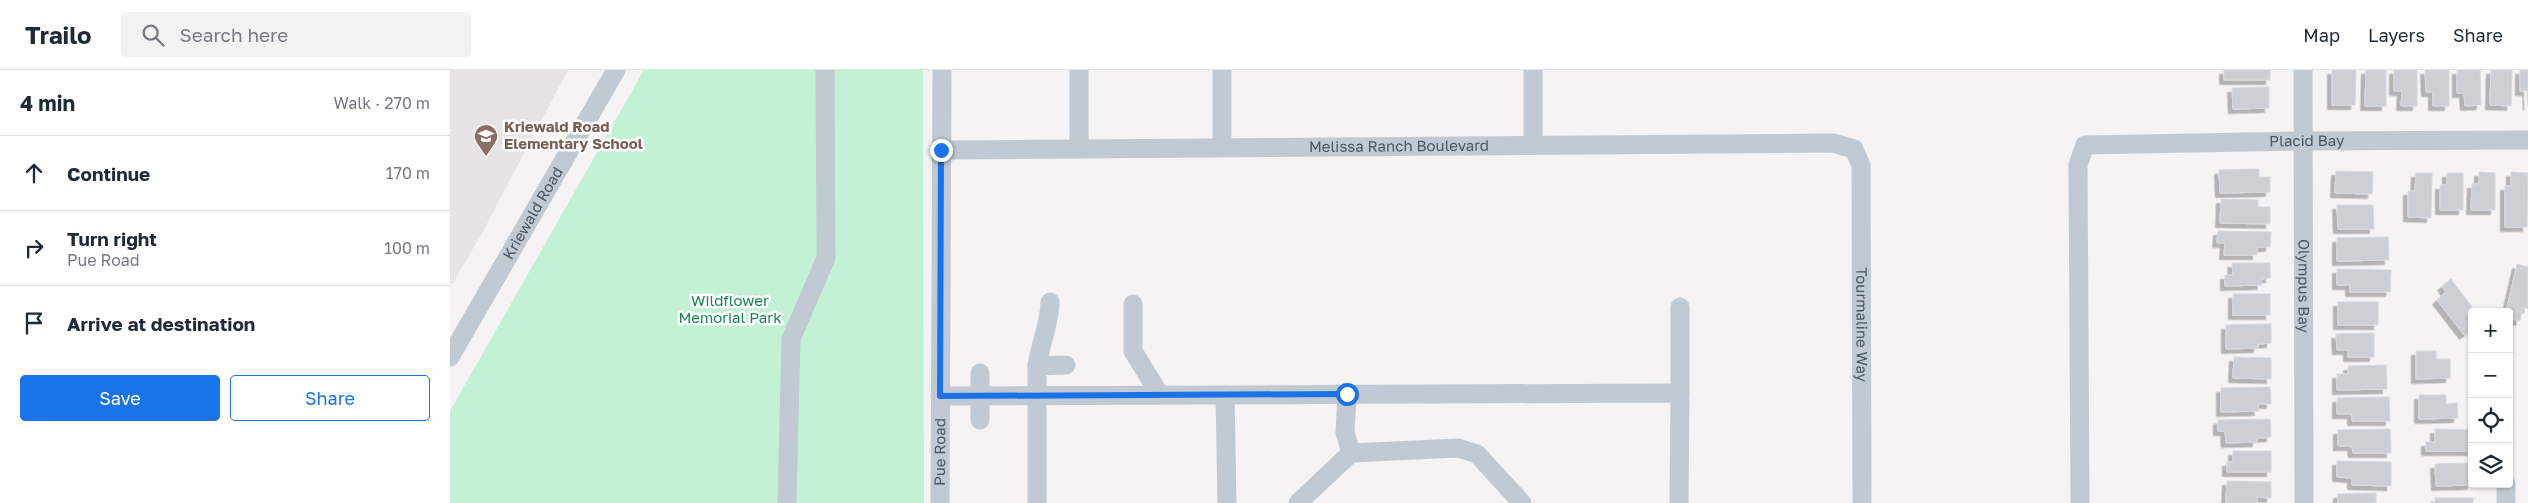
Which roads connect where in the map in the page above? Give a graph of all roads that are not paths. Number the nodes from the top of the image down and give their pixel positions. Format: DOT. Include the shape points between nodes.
graph roads {
  1 [pos="616,70"];
  2 [pos="825,70"];
  3 [pos="942,70"];
  4 [pos="1079,70"];
  5 [pos="1222,70"];
  6 [pos="1533,70"];
  7 [pos="2303,70"];
  8 [pos="2528,140"];
  9 [pos="2303,141"];
  10 [pos="1533,145"];
  11 [pos="1222,147"];
  12 [pos="1079,148"];
  13 [pos="1854,149"];
  14 [pos="941,150"];
  15 [pos="1050,302"];
  16 [pos="1133,304"];
  17 [pos="1680,307"];
  18 [pos="450,357"];
  19 [pos="1037,366"];
  20 [pos="1066,366"];
  21 [pos="980,373"];
  22 [pos="1680,393"];
  23 [pos="1347,394"];
  24 [pos="1160,395"];
  25 [pos="1225,395"];
  26 [pos="940,396"];
  27 [pos="980,396"];
  28 [pos="1037,396"];
  29 [pos="980,420"];
  30 [pos="1351,453"];
  31 [pos="2506,488"];
  32 [pos="788,503"];
  33 [pos="940,503"];
  34 [pos="1037,503"];
  35 [pos="1226,503"];
  36 [pos="1298,503"];
  37 [pos="1522,503"];
  38 [pos="1680,503"];
  39 [pos="1862,503"];
  40 [pos="2080,503"];
  41 [pos="2304,503"];
  42 [pos="2506,503"];
  1 -- 18 [label="street, Kriewald Road"];
  2 -- 32 [label="street" via="826,258 791,339"];
  3 -- 14 [label="street, Pue Road"];
  4 -- 12 [label="street"];
  5 -- 11 [label="street"];
  6 -- 10 [label="street"];
  7 -- 9 [label="street, Olympus Bay"];
  8 -- 9 [label="street, Placid Bay"];
  9 -- 40 [label="street, Placid Bay" via="2085,145 2078,165"];
  9 -- 41 [label="street, Olympus Bay"];
  10 -- 11 [label="street, Melissa Ranch Boulevard"];
  10 -- 13 [label="street, Melissa Ranch Boulevard" via="1834,142"];
  11 -- 12 [label="street, Melissa Ranch Boulevard"];
  12 -- 14 [label="street, Melissa Ranch Boulevard"];
  13 -- 39 [label="street, Tourmaline Way" via="1861,165"];
  14 -- 26 [label="street, Pue Road"];
  15 -- 19 [label="street"];
  16 -- 24 [label="street" via="1133,351"];
  17 -- 22 [label="street"];
  19 -- 20 [label="street"];
  19 -- 28 [label="street"];
  21 -- 27 [label="street"];
  22 -- 23 [label="street"];
  22 -- 38 [label="street"];
  23 -- 25 [label="street"];
  23 -- 30 [label="street" via="1345,432"];
  24 -- 25 [label="street"];
  24 -- 28 [label="street"];
  25 -- 35 [label="street"];
  26 -- 27 [label="street"];
  26 -- 33 [label="street, Pue Road"];
  27 -- 28 [label="street"];
  27 -- 29 [label="street"];
  28 -- 34 [label="street"];
  30 -- 36 [label="street"];
  30 -- 37 [label="street" via="1458,448 1477,454"];
  31 -- 42 [label="street"];
}
